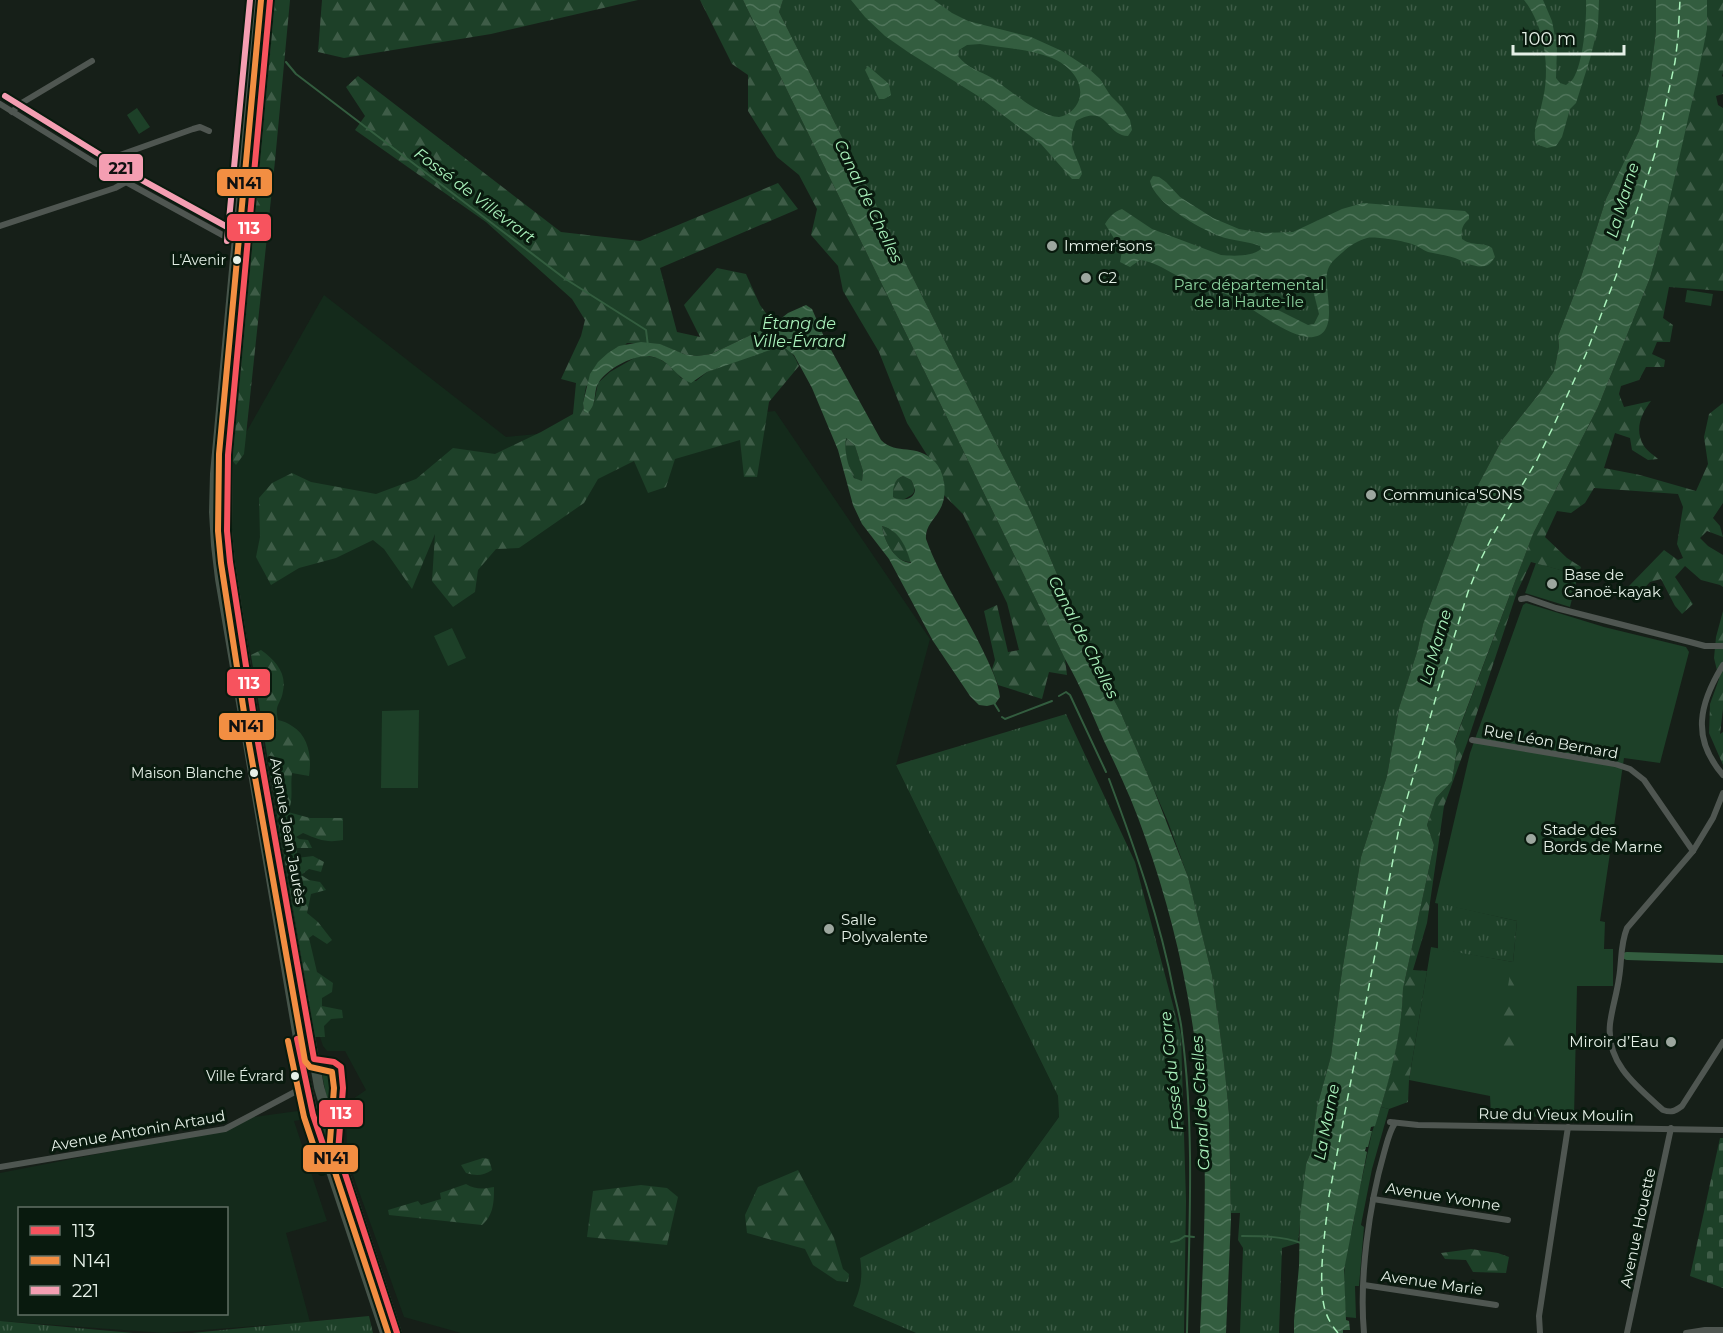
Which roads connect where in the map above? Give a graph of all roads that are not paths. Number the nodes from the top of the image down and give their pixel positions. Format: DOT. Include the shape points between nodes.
graph roads {
  1 [pos="259,0"];
  2 [pos="270,0"];
  3 [pos="92,61"];
  4 [pos="0,104"];
  5 [pos="12,112"];
  6 [pos="209,131"];
  7 [pos="100,166"];
  8 [pos="126,182"];
  9 [pos="0,226"];
  10 [pos="236,242"];
  11 [pos="239,338"];
  12 [pos="1521,599"];
  13 [pos="1723,646"];
  14 [pos="1723,665"];
  15 [pos="1472,740"];
  16 [pos="1723,775"];
  17 [pos="1723,793"];
  18 [pos="1693,850"];
  19 [pos="1723,1042"];
  20 [pos="306,1086"];
  21 [pos="1568,1127"];
  22 [pos="1671,1128"];
  23 [pos="1723,1130"];
  24 [pos="0,1167"];
  25 [pos="1374,1199"];
  26 [pos="1508,1220"];
  27 [pos="1364,1285"];
  28 [pos="1496,1305"];
  29 [pos="1723,1330"];
  30 [pos="385,1333"];
  31 [pos="398,1333"];
  32 [pos="1364,1333"];
  33 [pos="1540,1333"];
  34 [pos="1627,1333"];
  35 [pos="1686,1333"];
  1 -- 10 [label="main road, Avenue Jean Jaurès"];
  2 -- 11 [label="main road, Avenue Jean Jaurès"];
  3 -- 5 [label="street"];
  4 -- 5 [label="street"];
  5 -- 7 [label="street"];
  6 -- 7 [label="street" via="193,129"];
  7 -- 8 [label="street"];
  8 -- 9 [label="street"];
  8 -- 10 [label="street"];
  10 -- 11 [label="street" via="242,250 237,308"];
  10 -- 20 [label="main road, Avenue Jean Jaurès" via="215,474 216,545"];
  11 -- 31 [label="main road, Avenue Jean Jaurès" via="228,455 227,531 256,731 319,1087"];
  12 -- 13 [label="street" via="1705,646"];
  14 -- 16 [label="street" via="1704,704 1702,729 1712,763"];
  15 -- 18 [label="street, Rue Léon Bernard" via="1630,769 1644,780"];
  17 -- 18 [label="street"];
  18 -- 19 [label="street" via="1623,939 1611,1047 1621,1069 1663,1110 1670,1112 1682,1106"];
  20 -- 24 [label="street, Avenue Antonin Artaud" via="225,1129"];
  20 -- 30 [label="main road, Avenue Jean Jaurès"];
  21 -- 22 [label="street, Rue du Vieux Moulin"];
  21 -- 25 [label="street, Rue du Vieux Moulin" via="1392,1123"];
  21 -- 33 [label="street" via="1539,1316"];
  22 -- 23 [label="street, Rue du Vieux Moulin"];
  22 -- 34 [label="street, Avenue Houette"];
  25 -- 26 [label="street, Avenue Yvonne"];
  25 -- 27 [label="street"];
  27 -- 28 [label="street, Avenue Marie"];
  27 -- 32 [label="street"];
  29 -- 35 [label="street"];
}
